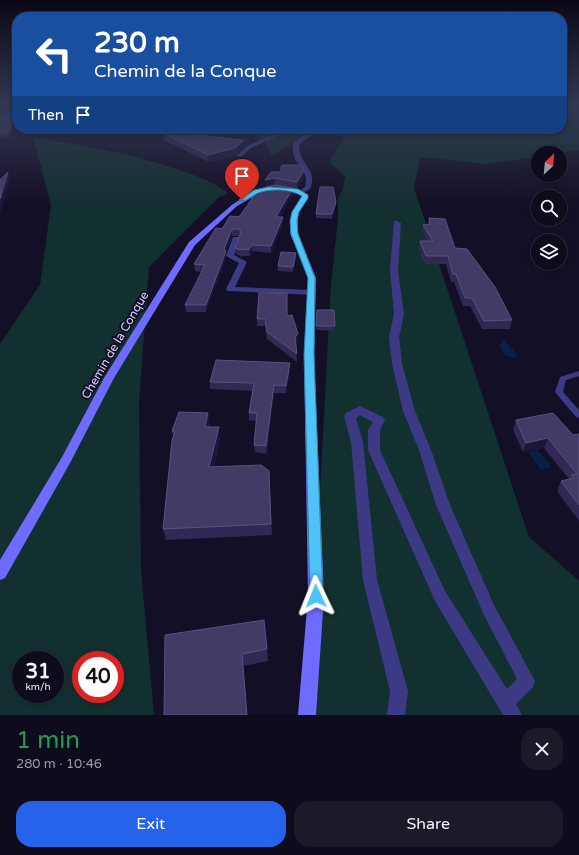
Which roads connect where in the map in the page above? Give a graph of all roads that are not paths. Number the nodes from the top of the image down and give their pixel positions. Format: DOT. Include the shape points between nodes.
graph roads {
  1 [pos="266,138"];
  2 [pos="303,138"];
  3 [pos="239,156"];
  4 [pos="301,192"];
  5 [pos="397,223"];
  6 [pos="236,239"];
  7 [pos="311,294"];
  8 [pos="579,373"];
  9 [pos="579,415"];
  10 [pos="0,573"];
  11 [pos="505,703"];
  12 [pos="307,715"];
  13 [pos="396,715"];
  14 [pos="513,715"];
  1 -- 3 [label="street" via="249,147"];
  2 -- 4 [label="street" via="296,143 297,156 305,165 310,179 308,188"];
  4 -- 7 [label="street" via="305,198 295,212 294,234 312,278"];
  4 -- 10 [label="street, Chemin de la Conque" via="275,188 256,192 235,205 192,244 109,378 66,460"];
  5 -- 11 [label="street" via="394,271 399,314 394,338 396,364 409,411 443,505 489,610 527,681"];
  6 -- 7 [label="street" via="230,256 243,262 230,289"];
  7 -- 12 [label="street" via="309,355 316,596"];
  8 -- 9 [label="lane" via="562,379 559,392"];
  11 -- 13 [label="street" via="440,596 374,450 374,430 379,420 360,410 350,416 357,442 370,580 399,692"];
  11 -- 14 [label="street"];
}
